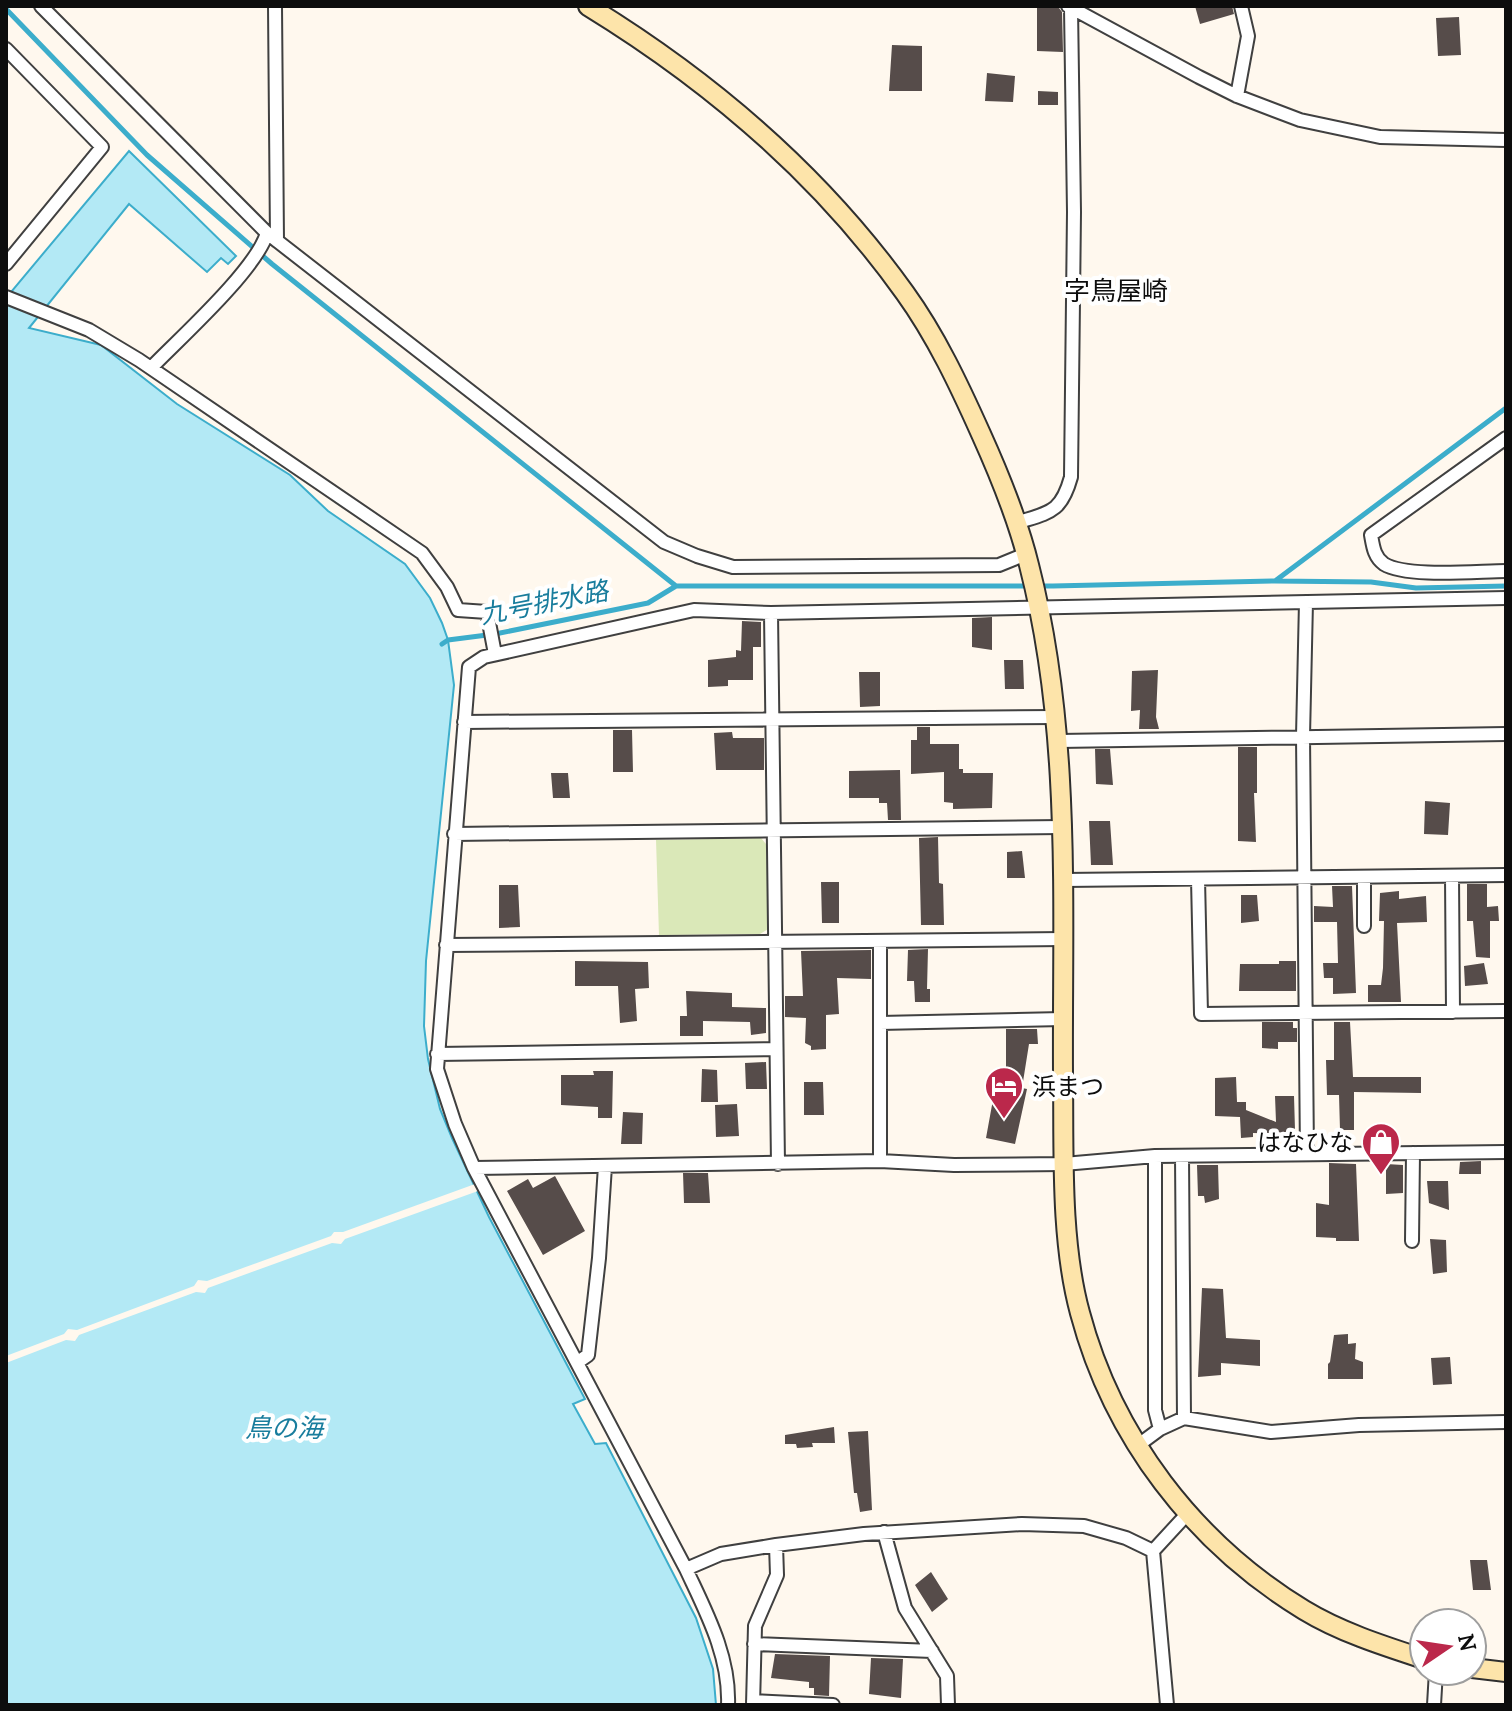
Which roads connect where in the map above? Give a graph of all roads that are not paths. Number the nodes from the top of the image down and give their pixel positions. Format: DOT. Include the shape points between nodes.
graph roads {
  1 [pos="41,6"];
  2 [pos="275,6"];
  3 [pos="588,6"];
  4 [pos="1241,6"];
  5 [pos="1070,7"];
  6 [pos="6,49"];
  7 [pos="1237,96"];
  8 [pos="1506,140"];
  9 [pos="269,239"];
  10 [pos="6,264"];
  11 [pos="6,297"];
  12 [pos="151,368"];
  13 [pos="1506,438"];
  14 [pos="1016,523"];
  15 [pos="1028,561"];
  16 [pos="1506,571"];
  17 [pos="1506,598"];
  18 [pos="1038,601"];
  19 [pos="1306,602"];
  20 [pos="771,613"];
  21 [pos="495,650"];
  22 [pos="774,717"];
  23 [pos="1056,717"];
  24 [pos="464,722"];
  25 [pos="1506,734"];
  26 [pos="1303,736"];
  27 [pos="1059,741"];
  28 [pos="1062,827"];
  29 [pos="774,829"];
  30 [pos="454,834"];
  31 [pos="1506,875"];
  32 [pos="1452,876"];
  33 [pos="1364,877"];
  34 [pos="1304,878"];
  35 [pos="1198,879"];
  36 [pos="1064,880"];
  37 [pos="1364,926"];
  38 [pos="1064,939"];
  39 [pos="880,941"];
  40 [pos="775,942"];
  41 [pos="446,945"];
  42 [pos="1506,1011"];
  43 [pos="1453,1012"];
  44 [pos="1305,1014"];
  45 [pos="1063,1019"];
  46 [pos="880,1023"];
  47 [pos="776,1049"];
  48 [pos="437,1054"];
  49 [pos="1506,1152"];
  50 [pos="1413,1153"];
  51 [pos="1307,1154"];
  52 [pos="1155,1156"];
  53 [pos="1182,1156"];
  54 [pos="880,1161"];
  55 [pos="778,1164"];
  56 [pos="1064,1164"];
  57 [pos="605,1166"];
  58 [pos="474,1168"];
  59 [pos="1412,1241"];
  60 [pos="578,1362"];
  61 [pos="1184,1418"];
  62 [pos="1506,1422"];
  63 [pos="1160,1429"];
  64 [pos="1137,1446"];
  65 [pos="1188,1513"];
  66 [pos="884,1532"];
  67 [pos="776,1545"];
  68 [pos="1153,1551"];
  69 [pos="686,1569"];
  70 [pos="754,1644"];
  71 [pos="932,1651"];
  72 [pos="1408,1654"];
  73 [pos="753,1703"];
  74 [pos="728,1705"];
  75 [pos="833,1705"];
  76 [pos="948,1705"];
  77 [pos="1167,1705"];
  1 -- 9 [label="street"];
  2 -- 9 [label="street"];
  3 -- 14 [label="street" via="727,102 786,154 862,236 908,296 955,375"];
  4 -- 7 [label="street" via="1248,36"];
  5 -- 7 [label="street"];
  5 -- 14 [label="street" via="1071,477 1065,500"];
  6 -- 10 [label="street" via="102,147"];
  7 -- 8 [label="street" via="1300,120 1380,137"];
  9 -- 12 [label="street"];
  9 -- 15 [label="street" via="664,542 733,567"];
  11 -- 12 [label="street" via="89,330"];
  12 -- 21 [label="street" via="422,553 458,610 487,612"];
  13 -- 16 [label="street" via="1371,535 1384,563 1410,571"];
  14 -- 15 [label="street"];
  15 -- 18 [label="street"];
  17 -- 19 [label="street"];
  18 -- 19 [label="street"];
  18 -- 20 [label="street"];
  18 -- 23 [label="street"];
  19 -- 26 [label="street"];
  20 -- 21 [label="street" via="694,610"];
  20 -- 22 [label="street"];
  21 -- 24 [label="street" via="469,667"];
  22 -- 23 [label="street"];
  22 -- 24 [label="street"];
  22 -- 29 [label="street"];
  23 -- 27 [label="street"];
  24 -- 30 [label="street"];
  25 -- 26 [label="street"];
  26 -- 27 [label="street"];
  26 -- 34 [label="street"];
  27 -- 28 [label="street"];
  28 -- 29 [label="street"];
  28 -- 36 [label="street"];
  29 -- 30 [label="street"];
  29 -- 40 [label="street"];
  30 -- 41 [label="street"];
  31 -- 32 [label="street"];
  32 -- 33 [label="street"];
  32 -- 43 [label="street"];
  33 -- 34 [label="street"];
  33 -- 37 [label="street"];
  34 -- 35 [label="street"];
  34 -- 44 [label="street"];
  35 -- 36 [label="street"];
  35 -- 44 [label="street" via="1201,1014"];
  36 -- 38 [label="street"];
  38 -- 39 [label="street"];
  38 -- 45 [label="street"];
  39 -- 40 [label="street"];
  39 -- 46 [label="street"];
  40 -- 41 [label="street"];
  40 -- 47 [label="street"];
  41 -- 48 [label="street"];
  42 -- 43 [label="street"];
  43 -- 44 [label="street"];
  44 -- 51 [label="street"];
  45 -- 46 [label="street"];
  45 -- 56 [label="street"];
  46 -- 54 [label="street"];
  47 -- 48 [label="street"];
  47 -- 55 [label="street"];
  48 -- 58 [label="street" via="437,1069"];
  49 -- 50 [label="street"];
  50 -- 51 [label="street"];
  50 -- 59 [label="street"];
  51 -- 53 [label="street"];
  52 -- 53 [label="street"];
  52 -- 56 [label="street"];
  52 -- 63 [label="street" via="1155,1410"];
  53 -- 61 [label="street"];
  54 -- 55 [label="street"];
  54 -- 56 [label="street"];
  55 -- 57 [label="street"];
  56 -- 64 [label="street" via="1079,1311 1110,1396"];
  57 -- 58 [label="street"];
  57 -- 60 [label="street" via="593,1321 588,1355"];
  58 -- 60 [label="street"];
  60 -- 69 [label="street"];
  61 -- 62 [label="street" via="1271,1432"];
  61 -- 63 [label="street"];
  63 -- 64 [label="street"];
  64 -- 65 [label="street"];
  65 -- 68 [label="street"];
  65 -- 72 [label="street" via="1261,1582 1308,1613"];
  66 -- 67 [label="street"];
  66 -- 68 [label="street" via="1084,1526"];
  66 -- 71 [label="street" via="905,1608"];
  67 -- 69 [label="street" via="721,1554"];
  67 -- 70 [label="street" via="777,1575 755,1626"];
  68 -- 77 [label="street"];
  69 -- 74 [label="street" via="718,1642"];
  70 -- 71 [label="street"];
  70 -- 73 [label="street"];
  71 -- 76 [label="street" via="947,1676"];
  73 -- 75 [label="street"];
}
